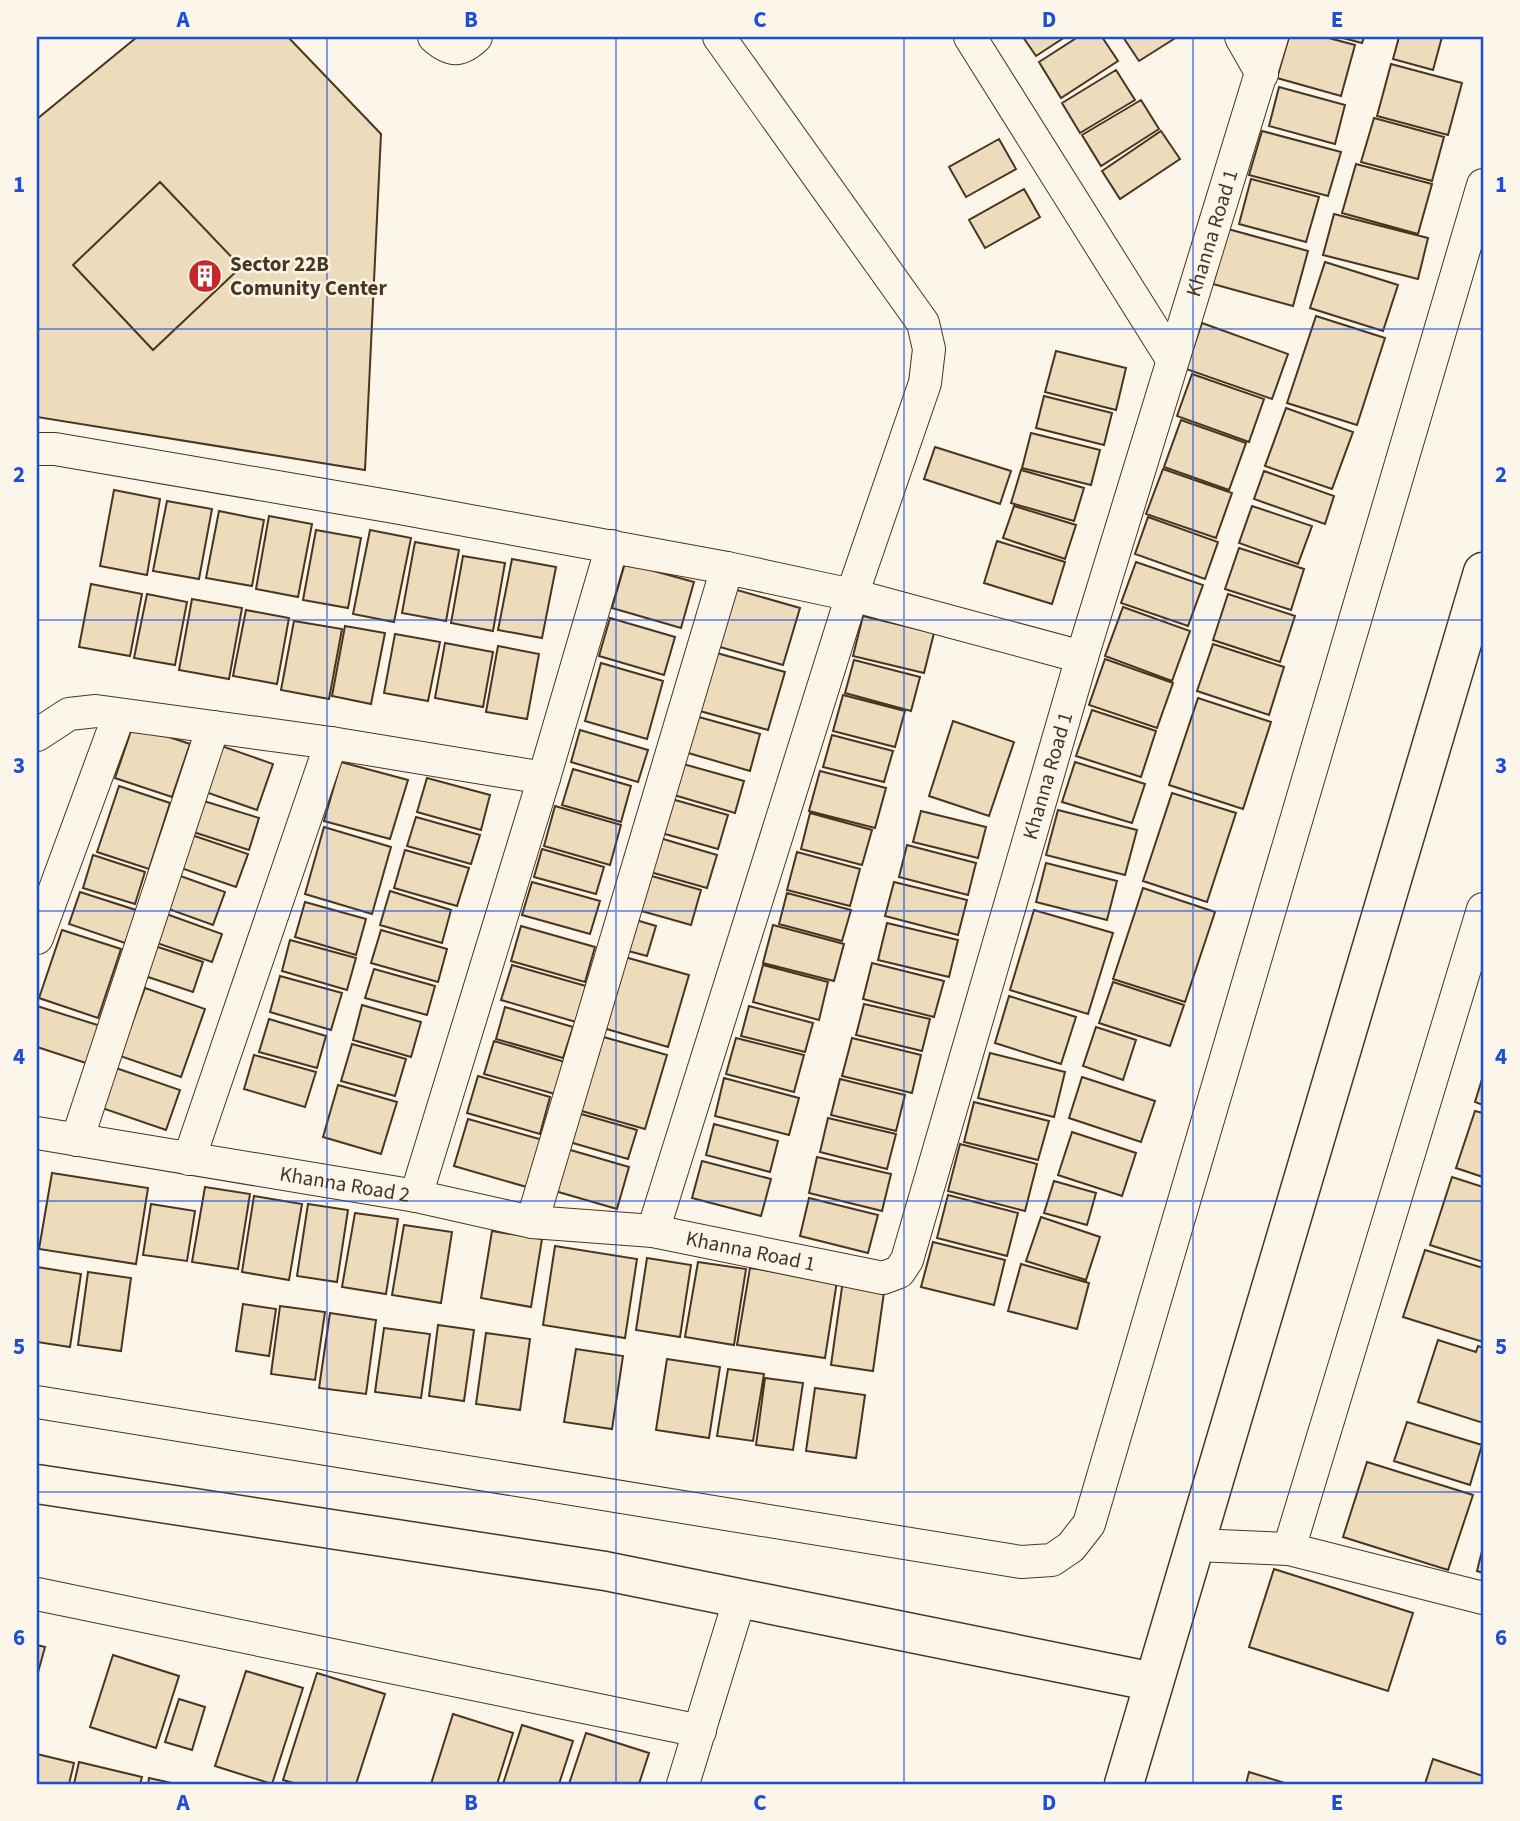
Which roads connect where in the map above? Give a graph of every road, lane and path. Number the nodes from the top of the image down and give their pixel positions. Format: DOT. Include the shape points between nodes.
graph roads {
  1 [pos="434,37"];
  2 [pos="476,37"];
  3 [pos="719,37"];
  4 [pos="970,37"];
  5 [pos="1241,37"];
  6 [pos="1272,37"];
  7 [pos="1262,74"];
  8 [pos="1483,185"];
  9 [pos="1172,359"];
  10 [pos="37,449"];
  11 [pos="612,546"];
  12 [pos="727,568"];
  13 [pos="1483,572"];
  14 [pos="852,595"];
  15 [pos="1082,657"];
  16 [pos="119,715"];
  17 [pos="213,727"];
  18 [pos="37,735"];
  19 [pos="331,743"];
  20 [pos="544,778"];
  21 [pos="1483,909"];
  22 [pos="37,938"];
  23 [pos="37,1133"];
  24 [pos="77,1140"];
  25 [pos="189,1159"];
  26 [pos="416,1196"];
  27 [pos="532,1222"];
  28 [pos="653,1231"];
  29 [pos="37,1402"];
  30 [pos="37,1484"];
  31 [pos="1196,1545"];
  32 [pos="1289,1549"];
  33 [pos="37,1594"];
  34 [pos="740,1598"];
  35 [pos="1483,1598"];
  36 [pos="1154,1682"];
  37 [pos="700,1731"];
  38 [pos="683,1784"];
  39 [pos="1124,1784"];
  1 -- 2 [label="street" via="444,46 461,48"];
  3 -- 14 [label="street" via="923,323 929,349 925,383"];
  4 -- 9 [label="street"];
  5 -- 7 [label="street"];
  6 -- 7 [label="street, Khanna Road 1"];
  7 -- 9 [label="street, Khanna Road 1"];
  8 -- 29 [label="street" via="1093,1510 1071,1547 1052,1560 1021,1562"];
  9 -- 15 [label="street, Khanna Road 1"];
  10 -- 11 [label="street"];
  11 -- 12 [label="street"];
  11 -- 20 [label="street"];
  12 -- 14 [label="street"];
  12 -- 27 [label="street"];
  13 -- 31 [label="street"];
  14 -- 15 [label="street"];
  14 -- 28 [label="street"];
  15 -- 28 [label="street, Khanna Road 1" via="911,1247 899,1272 883,1278"];
  16 -- 17 [label="street"];
  16 -- 18 [label="street" via="96,711 69,714"];
  16 -- 22 [label="street"];
  17 -- 19 [label="street"];
  17 -- 24 [label="street"];
  19 -- 20 [label="street"];
  19 -- 25 [label="street"];
  20 -- 26 [label="street"];
  21 -- 32 [label="street"];
  23 -- 24 [label="street, Khanna Road 2"];
  24 -- 25 [label="street, Khanna Road 2"];
  25 -- 26 [label="street, Khanna Road 2"];
  26 -- 27 [label="street, Khanna Road 2"];
  27 -- 28 [label="street, Khanna Road 2"];
  30 -- 34 [label="street" via="605,1571"];
  31 -- 32 [label="street"];
  31 -- 36 [label="street"];
  32 -- 35 [label="street"];
  33 -- 37 [label="street"];
  34 -- 36 [label="street"];
  34 -- 37 [label="street"];
  36 -- 39 [label="street"];
  37 -- 38 [label="street"];
}
